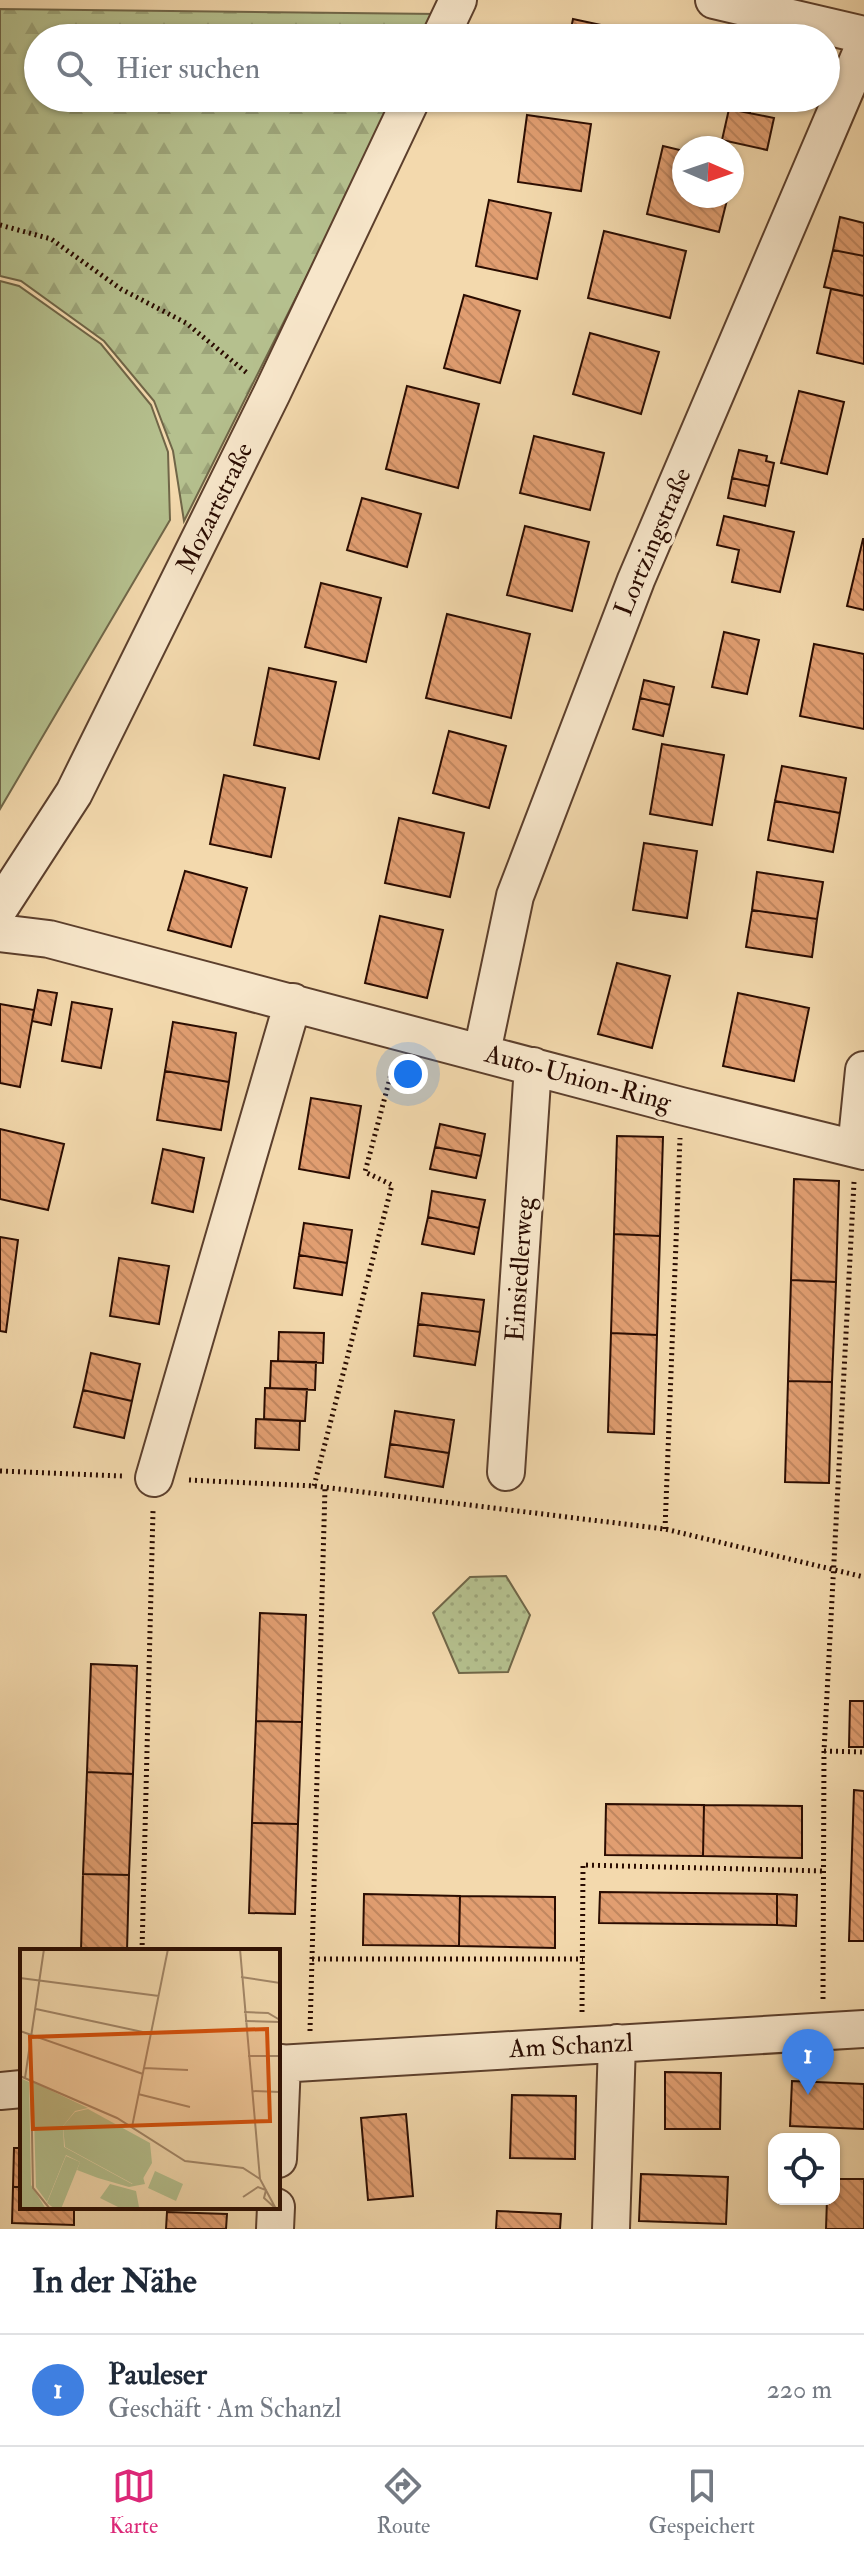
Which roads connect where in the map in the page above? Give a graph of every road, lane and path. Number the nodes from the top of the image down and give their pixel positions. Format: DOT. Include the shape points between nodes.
graph roads {
  1 [pos="458,0"];
  2 [pos="714,0"];
  3 [pos="447,24"];
  4 [pos="817,24"];
  5 [pos="840,29"];
  6 [pos="864,35"];
  7 [pos="864,46"];
  8 [pos="840,102"];
  9 [pos="405,112"];
  10 [pos="836,112"];
  11 [pos="0,225"];
  12 [pos="272,393"];
  13 [pos="0,907"];
  14 [pos="0,933"];
  15 [pos="293,1002"];
  16 [pos="403,1031"];
  17 [pos="482,1052"];
  18 [pos="533,1066"];
  19 [pos="864,1070"];
  20 [pos="681,1106"];
  21 [pos="860,1150"];
  22 [pos="0,1471"];
  23 [pos="506,1472"];
  24 [pos="154,1478"];
  25 [pos="314,1486"];
  26 [pos="325,1488"];
  27 [pos="665,1529"];
  28 [pos="832,1570"];
  29 [pos="864,1577"];
  30 [pos="824,1751"];
  31 [pos="864,1752"];
  32 [pos="823,1871"];
  33 [pos="142,1949"];
  34 [pos="312,1959"];
  35 [pos="583,1959"];
  36 [pos="864,2029"];
  37 [pos="823,2032"];
  38 [pos="617,2043"];
  39 [pos="582,2045"];
  40 [pos="290,2063"];
  41 [pos="20,2089"];
  42 [pos="0,2091"];
  43 [pos="280,2143"];
  44 [pos="276,2209"];
  45 [pos="275,2229"];
  46 [pos="611,2229"];
  1 -- 3 [label="street"];
  2 -- 4 [label="street"];
  5 -- 6 [label="street"];
  7 -- 8 [label="street, Lortzingstraße"];
  9 -- 12 [label="street, Mozartstraße"];
  10 -- 17 [label="street, Lortzingstraße" via="636,580 515,896"];
  11 -- 12 [label="path" via="51,239 121,289 186,323"];
  12 -- 13 [label="street, Mozartstraße" via="74,793"];
  14 -- 15 [label="street, Auto-Union-Ring" via="49,939"];
  15 -- 16 [label="street, Auto-Union-Ring"];
  15 -- 24 [label="street"];
  16 -- 17 [label="street, Auto-Union-Ring"];
  16 -- 25 [label="path" via="365,1172 392,1185"];
  17 -- 18 [label="street, Auto-Union-Ring"];
  18 -- 20 [label="street, Auto-Union-Ring"];
  18 -- 23 [label="street, Einsiedlerweg"];
  19 -- 21 [label="street"];
  20 -- 21 [label="street, Auto-Union-Ring"];
  20 -- 27 [label="path"];
  21 -- 28 [label="path"];
  22 -- 24 [label="path"];
  24 -- 25 [label="path"];
  24 -- 33 [label="path"];
  25 -- 26 [label="path"];
  26 -- 27 [label="path"];
  26 -- 34 [label="path"];
  27 -- 28 [label="path"];
  28 -- 29 [label="path"];
  28 -- 30 [label="path"];
  30 -- 31 [label="path"];
  30 -- 32 [label="path"];
  32 -- 35 [label="path" via="583,1865"];
  32 -- 37 [label="path"];
  34 -- 35 [label="path"];
  34 -- 40 [label="path"];
  35 -- 39 [label="path"];
  36 -- 37 [label="street, Am Schanzl"];
  37 -- 38 [label="street, Am Schanzl"];
  38 -- 39 [label="street, Am Schanzl"];
  38 -- 46 [label="street"];
  39 -- 40 [label="street, Am Schanzl"];
  40 -- 43 [label="street"];
  41 -- 42 [label="street"];
  44 -- 45 [label="street"];
}
